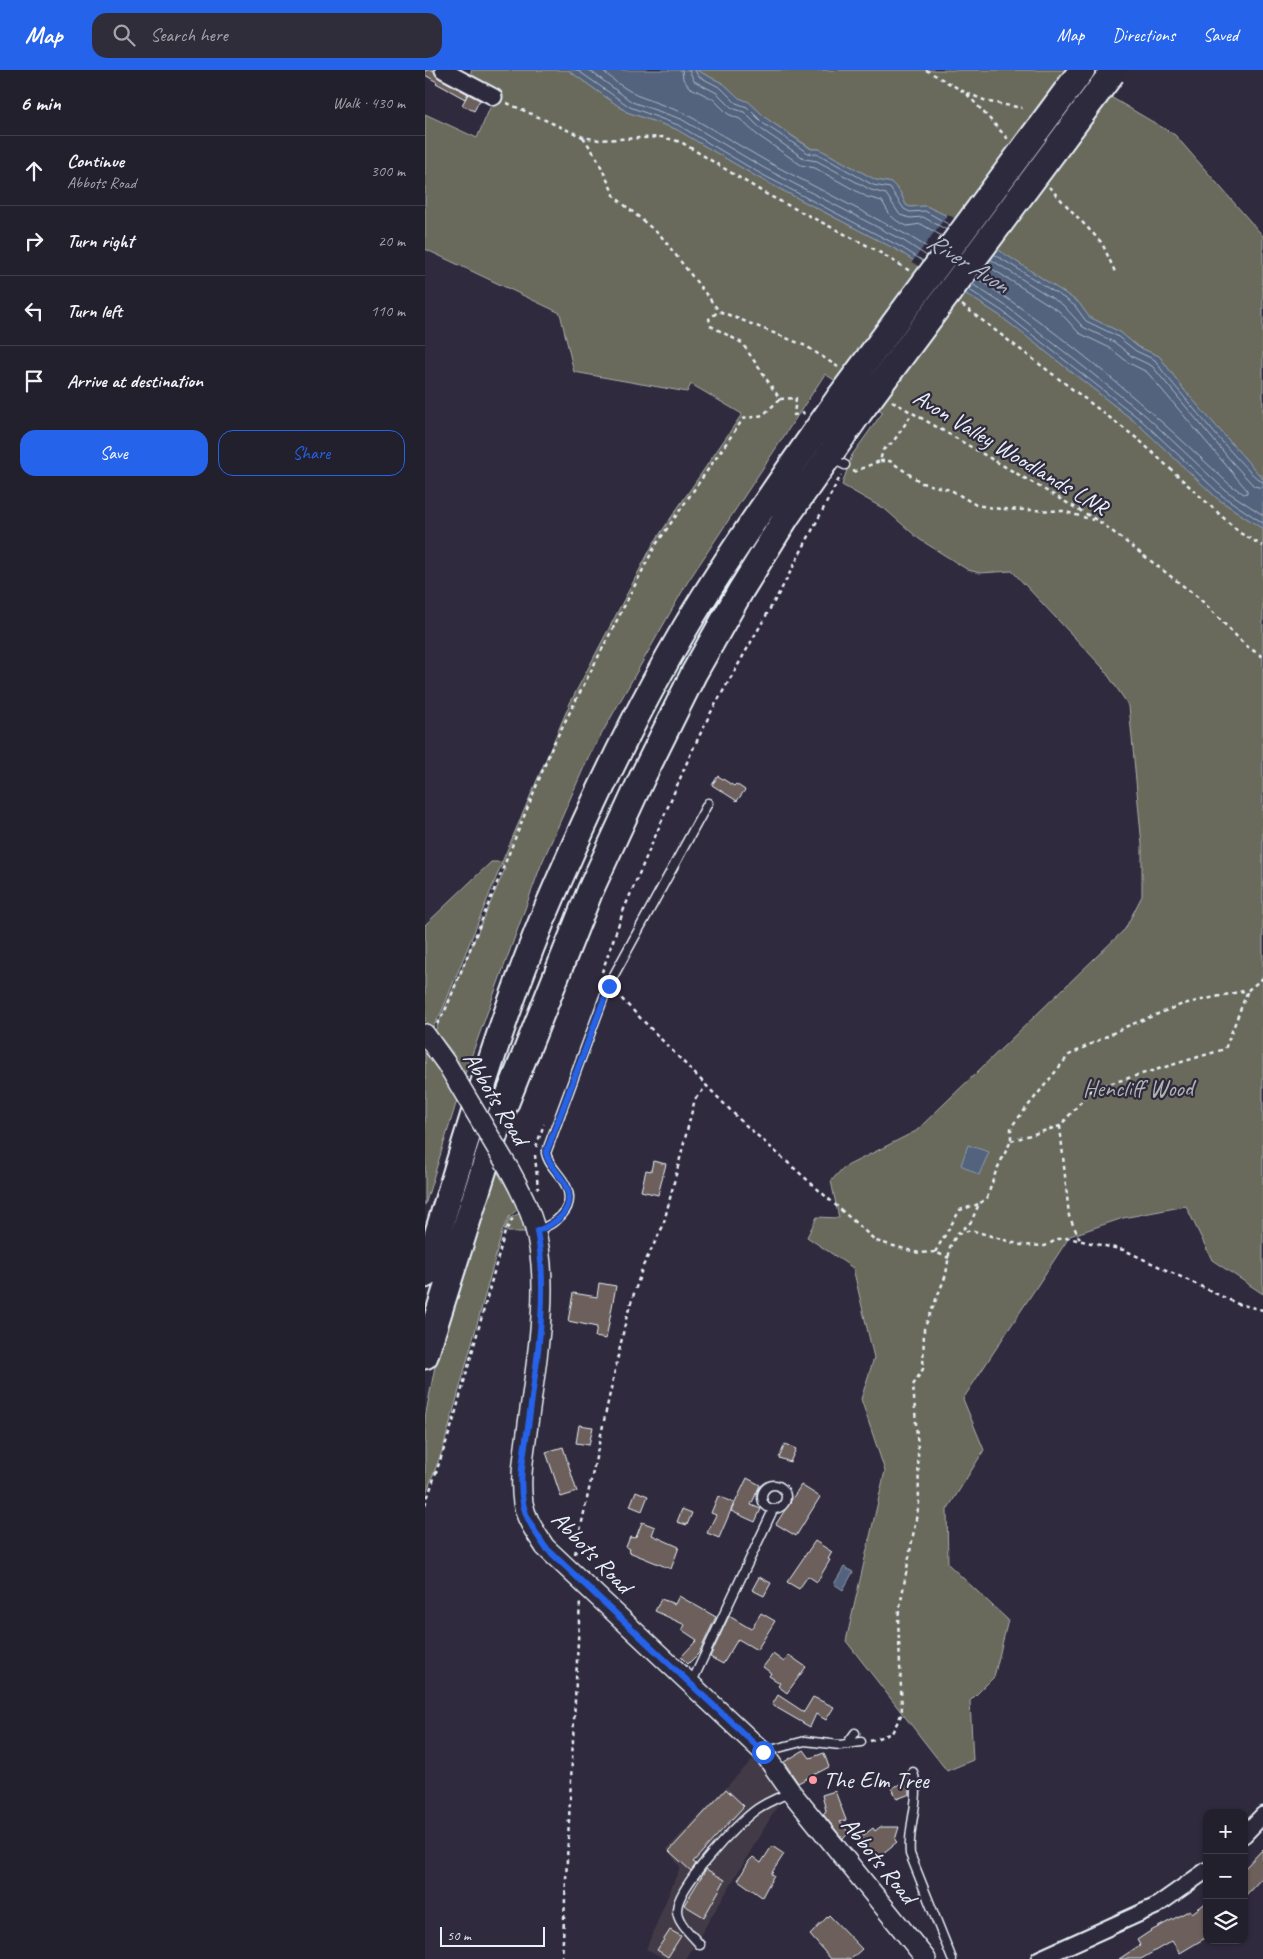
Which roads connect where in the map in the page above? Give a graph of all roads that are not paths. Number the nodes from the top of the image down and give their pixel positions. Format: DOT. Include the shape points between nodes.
graph roads {
  1 [pos="443,70"];
  2 [pos="1082,70"];
  3 [pos="1113,71"];
  4 [pos="494,97"];
  5 [pos="708,803"];
  6 [pos="427,1036"];
  7 [pos="537,1231"];
  8 [pos="425,1274"];
  9 [pos="425,1356"];
  10 [pos="773,1510"];
  11 [pos="691,1684"];
  12 [pos="855,1733"];
  13 [pos="861,1742"];
  14 [pos="847,1744"];
  15 [pos="763,1752"];
  16 [pos="913,1772"];
  17 [pos="791,1792"];
  18 [pos="1263,1815"];
  19 [pos="1248,1831"];
  20 [pos="1203,1873"];
  21 [pos="700,1945"];
  22 [pos="926,1959"];
  23 [pos="952,1959"];
  24 [pos="1039,1959"];
  1 -- 4 [label="street"];
  2 -- 8 [label="highway, bridge" via="766,501 664,665 613,763 556,886 528,957 485,1081"];
  3 -- 9 [label="highway, bridge" via="859,413 840,465 771,541 694,673 590,891 501,1115"];
  5 -- 7 [label="lane" via="609,986 546,1153 550,1166 567,1187 567,1205 559,1220"];
  6 -- 7 [label="street, Abbots Road, bridge" via="509,1169 528,1204"];
  7 -- 11 [label="street, Abbots Road" via="542,1287 539,1340 521,1476 523,1504 531,1527 545,1547"];
  10 -- 11 [label="lane"];
  11 -- 15 [label="street, Abbots Road"];
  12 -- 14 [label="lane"];
  13 -- 14 [label="lane"];
  14 -- 15 [label="lane" via="805,1741"];
  15 -- 17 [label="street, Abbots Road"];
  16 -- 23 [label="lane" via="917,1791 908,1836 910,1854"];
  17 -- 21 [label="lane" via="757,1810 712,1852 678,1900 677,1912 683,1925"];
  17 -- 22 [label="street, Abbots Road"];
  18 -- 19 [label="street"];
  20 -- 24 [label="street" via="1156,1906"];
}
